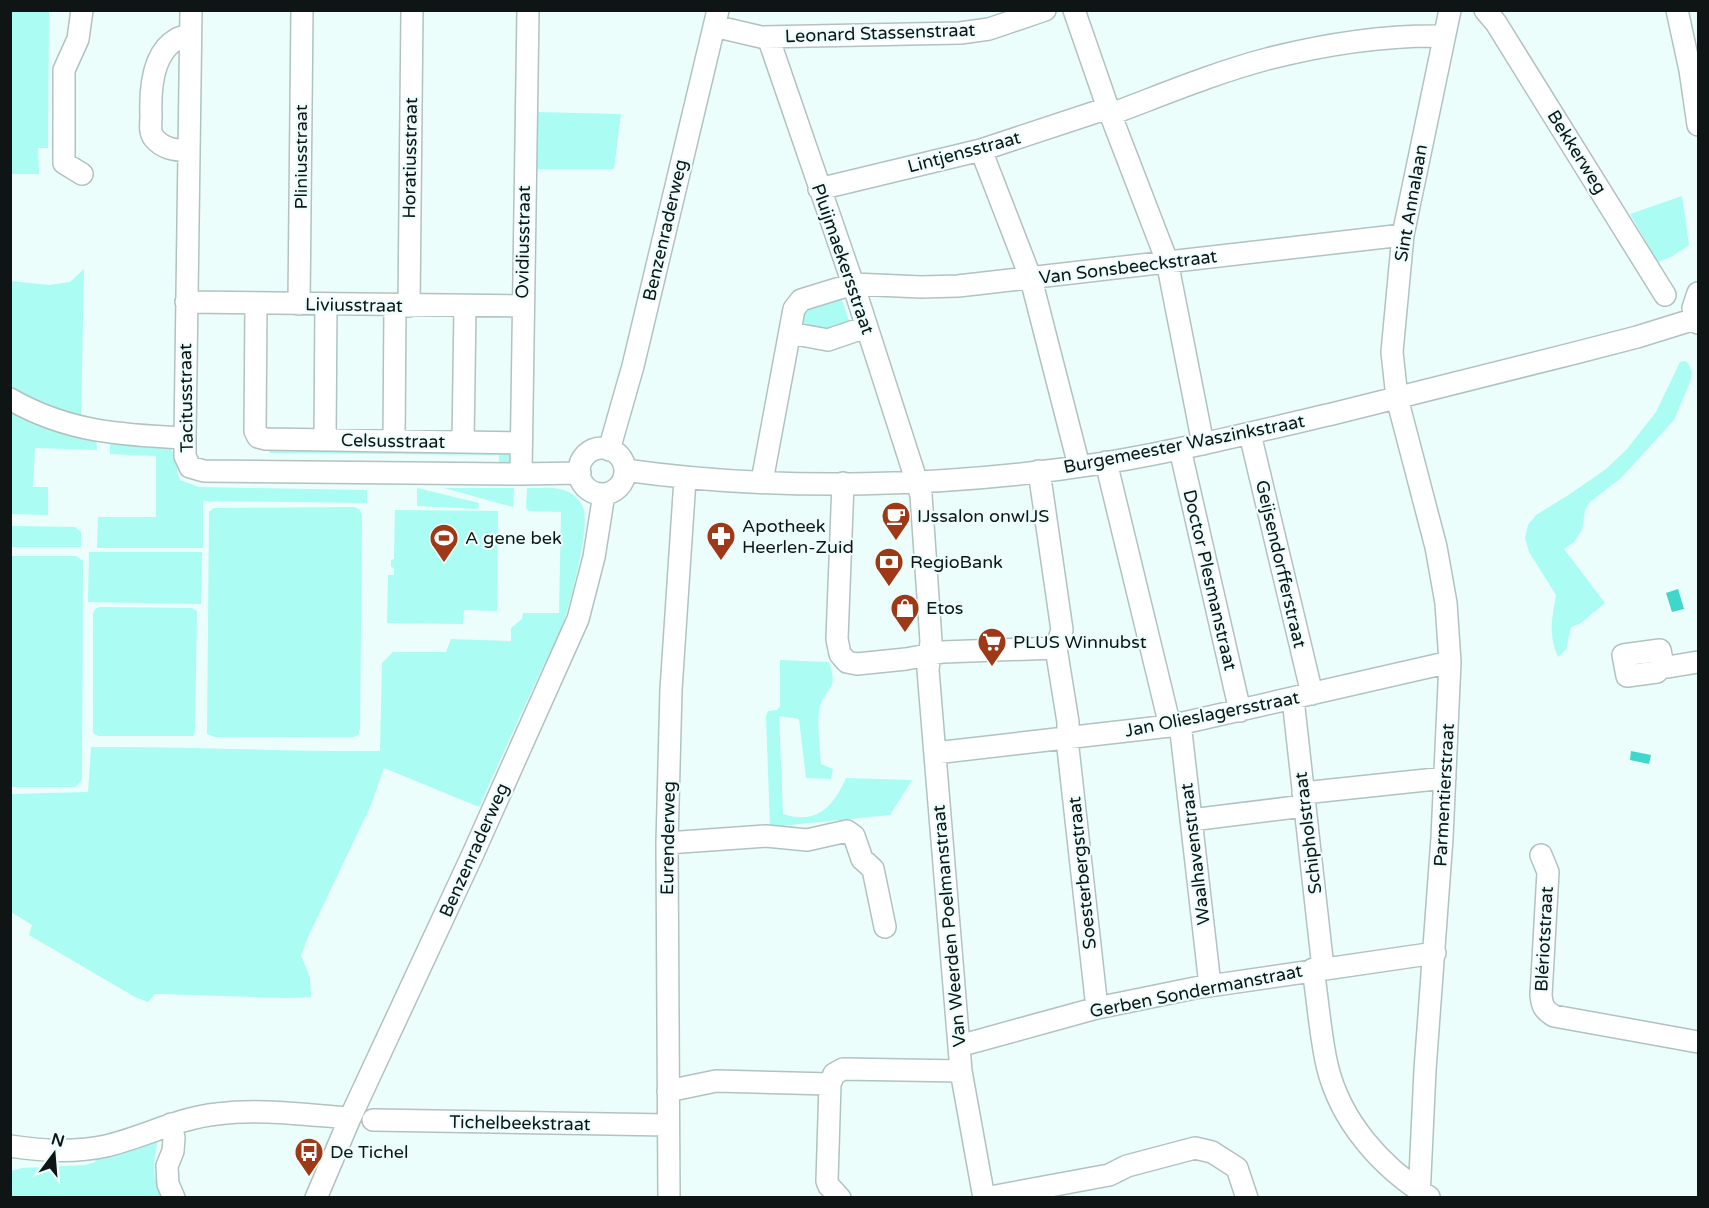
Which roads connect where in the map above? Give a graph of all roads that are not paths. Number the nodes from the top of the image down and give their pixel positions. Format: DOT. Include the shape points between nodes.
graph roads {
  1 [pos="82,10"];
  2 [pos="191,10"];
  3 [pos="302,10"];
  4 [pos="412,10"];
  5 [pos="528,10"];
  6 [pos="1045,10"];
  7 [pos="1074,10"];
  8 [pos="1449,10"];
  9 [pos="1485,10"];
  10 [pos="1677,10"];
  11 [pos="716,18"];
  12 [pos="989,20"];
  13 [pos="190,35"];
  14 [pos="1444,36"];
  15 [pos="768,37"];
  16 [pos="1109,111"];
  17 [pos="1698,125"];
  18 [pos="981,150"];
  19 [pos="188,151"];
  20 [pos="82,174"];
  21 [pos="819,189"];
  22 [pos="1403,235"];
  23 [pos="1167,261"];
  24 [pos="1031,279"];
  25 [pos="853,284"];
  26 [pos="1698,293"];
  27 [pos="1665,296"];
  28 [pos="186,302"];
  29 [pos="256,303"];
  30 [pos="299,304"];
  31 [pos="326,304"];
  32 [pos="402,306"];
  33 [pos="522,306"];
  34 [pos="465,307"];
  35 [pos="1697,321"];
  36 [pos="866,327"];
  37 [pos="790,333"];
  38 [pos="1397,398"];
  39 [pos="10,399"];
  40 [pos="1250,434"];
  41 [pos="185,438"];
  42 [pos="325,440"];
  43 [pos="394,440"];
  44 [pos="464,442"];
  45 [pos="520,443"];
  46 [pos="1203,444"];
  47 [pos="1180,449"];
  48 [pos="609,450"];
  49 [pos="1106,462"];
  50 [pos="1079,466"];
  51 [pos="625,470"];
  52 [pos="1039,471"];
  53 [pos="580,473"];
  54 [pos="521,474"];
  55 [pos="685,479"];
  56 [pos="915,481"];
  57 [pos="762,482"];
  58 [pos="843,483"];
  59 [pos="604,494"];
  60 [pos="1056,648"];
  61 [pos="930,654"];
  62 [pos="1450,662"];
  63 [pos="1698,662"];
  64 [pos="1663,664"];
  65 [pos="1302,697"];
  66 [pos="1240,711"];
  67 [pos="1175,725"];
  68 [pos="1068,738"];
  69 [pos="935,753"];
  70 [pos="1445,778"];
  71 [pos="1304,800"];
  72 [pos="1191,820"];
  73 [pos="667,843"];
  74 [pos="1541,855"];
  75 [pos="885,927"];
  76 [pos="1435,952"];
  77 [pos="1318,968"];
  78 [pos="1210,985"];
  79 [pos="1097,1008"];
  80 [pos="1698,1042"];
  81 [pos="959,1046"];
  82 [pos="960,1071"];
  83 [pos="830,1084"];
  84 [pos="668,1092"];
  85 [pos="350,1118"];
  86 [pos="373,1120"];
  87 [pos="171,1124"];
  88 [pos="668,1125"];
  89 [pos="10,1146"];
  90 [pos="837,1194"];
  91 [pos="1423,1195"];
  92 [pos="174,1197"];
  93 [pos="316,1197"];
  94 [pos="669,1197"];
  95 [pos="984,1197"];
  96 [pos="1247,1197"];
  1 -- 20 [label="street" via="78,39 64,70 64,163"];
  2 -- 13 [label="street, Tacitusstraat"];
  3 -- 30 [label="street, Pliniusstraat"];
  4 -- 32 [label="street, Horatiusstraat"];
  5 -- 33 [label="street, Ovidiusstraat"];
  6 -- 12 [label="street, Leonard Stassenstraat"];
  7 -- 16 [label="street"];
  8 -- 14 [label="street, Sint Annalaan"];
  9 -- 27 [label="street, Bekkerweg"];
  10 -- 17 [label="street"];
  11 -- 15 [label="street, Leonard Stassenstraat" via="754,36"];
  11 -- 48 [label="street, Benzenraderweg" via="633,366"];
  12 -- 15 [label="street, Leonard Stassenstraat" via="960,33"];
  13 -- 19 [label="street, Tacitusstraat"];
  13 -- 19 [label="street" via="177,39 162,54 150,101 153,138 174,150"];
  14 -- 16 [label="street, Lintjensstraat" via="1372,39 1266,60"];
  14 -- 22 [label="street, Sint Annalaan"];
  15 -- 21 [label="street, Pluijmaekersstraat"];
  16 -- 18 [label="street, Lintjensstraat"];
  16 -- 23 [label="street"];
  18 -- 21 [label="street, Lintjensstraat"];
  18 -- 24 [label="street"];
  19 -- 28 [label="street, Tacitusstraat"];
  21 -- 25 [label="street, Pluijmaekersstraat"];
  22 -- 23 [label="street, Van Sonsbeeckstraat"];
  22 -- 38 [label="street, Sint Annalaan" via="1392,352"];
  23 -- 24 [label="street, Van Sonsbeeckstraat"];
  23 -- 46 [label="street"];
  24 -- 25 [label="street, Van Sonsbeeckstraat" via="930,287"];
  24 -- 50 [label="street"];
  25 -- 36 [label="street, Pluijmaekersstraat"];
  25 -- 37 [label="street" via="798,302"];
  26 -- 35 [label="street" via="1693,304"];
  28 -- 29 [label="street, Liviusstraat"];
  28 -- 41 [label="street, Tacitusstraat"];
  29 -- 30 [label="street, Liviusstraat"];
  29 -- 42 [label="street, Celsusstraat" via="258,437"];
  30 -- 31 [label="street, Liviusstraat"];
  31 -- 32 [label="street, Liviusstraat"];
  31 -- 42 [label="street"];
  32 -- 34 [label="street, Liviusstraat"];
  32 -- 43 [label="street, Horatiusstraat"];
  33 -- 34 [label="street, Liviusstraat"];
  33 -- 45 [label="street, Ovidiusstraat"];
  34 -- 44 [label="street"];
  35 -- 38 [label="street, Burgemeester Waszinkstraat"];
  36 -- 37 [label="street" via="828,340"];
  36 -- 56 [label="street, Pluijmaekersstraat"];
  37 -- 57 [label="street"];
  38 -- 40 [label="street, Burgemeester Waszinkstraat"];
  38 -- 62 [label="street, Parmentierstraat" via="1436,546 1446,603"];
  39 -- 41 [label="street" via="66,423 103,433"];
  40 -- 46 [label="street, Burgemeester Waszinkstraat"];
  40 -- 65 [label="street, Geijsendorfferstraat"];
  41 -- 54 [label="street, Tacitusstraat" via="187,462 204,471"];
  42 -- 43 [label="street, Celsusstraat"];
  43 -- 44 [label="street, Celsusstraat"];
  44 -- 45 [label="street, Celsusstraat"];
  45 -- 54 [label="street, Ovidiusstraat"];
  46 -- 47 [label="street, Burgemeester Waszinkstraat"];
  47 -- 49 [label="street, Burgemeester Waszinkstraat"];
  47 -- 66 [label="street, Doctor Plesmanstraat"];
  48 -- 51 [label="street" via="620,458"];
  48 -- 53 [label="street" via="590,452 582,461"];
  49 -- 50 [label="street, Burgemeester Waszinkstraat"];
  49 -- 67 [label="street, Waalhavenstraat"];
  50 -- 52 [label="street, Burgemeester Waszinkstraat"];
  51 -- 55 [label="street, Burgemeester Waszinkstraat"];
  51 -- 59 [label="street" via="619,486"];
  52 -- 56 [label="street, Burgemeester Waszinkstraat"];
  52 -- 60 [label="street, Soesterbergstraat" via="1062,630"];
  53 -- 54 [label="street, Tacitusstraat"];
  53 -- 59 [label="street" via="589,490"];
  55 -- 57 [label="street, Burgemeester Waszinkstraat"];
  55 -- 73 [label="street, Eurenderweg" via="671,690"];
  56 -- 58 [label="street, Burgemeester Waszinkstraat"];
  56 -- 61 [label="street, Van Weerden Poelmanstraat" via="924,521"];
  57 -- 58 [label="street, Burgemeester Waszinkstraat"];
  58 -- 61 [label="street" via="837,639 840,654 847,662 857,664"];
  59 -- 85 [label="street, Benzenraderweg" via="594,557 578,619"];
  60 -- 61 [label="street"];
  60 -- 68 [label="street, Soesterbergstraat"];
  61 -- 69 [label="street, Van Weerden Poelmanstraat"];
  62 -- 65 [label="street, Jan Olieslagersstraat"];
  62 -- 70 [label="street, Parmentierstraat"];
  63 -- 64 [label="street" via="1668,667"];
  65 -- 66 [label="street, Jan Olieslagersstraat"];
  65 -- 71 [label="street, Schipholstraat"];
  66 -- 67 [label="street, Jan Olieslagersstraat"];
  67 -- 68 [label="street, Jan Olieslagersstraat"];
  67 -- 72 [label="street, Waalhavenstraat"];
  68 -- 69 [label="street, Jan Olieslagersstraat"];
  68 -- 79 [label="street, Soesterbergstraat"];
  69 -- 81 [label="street, Van Weerden Poelmanstraat"];
  70 -- 71 [label="street"];
  70 -- 76 [label="street, Parmentierstraat"];
  71 -- 72 [label="street"];
  71 -- 77 [label="street, Schipholstraat"];
  72 -- 78 [label="street, Waalhavenstraat"];
  73 -- 75 [label="street" via="766,836 807,840 847,831 854,836 862,859 873,869"];
  73 -- 84 [label="street, Eurenderweg"];
  74 -- 80 [label="street, Blériotstraat" via="1548,872 1541,994 1546,1011 1554,1016"];
  76 -- 77 [label="street, Gerben Sondermanstraat"];
  76 -- 91 [label="street, Parmentierstraat" via="1425,1070"];
  77 -- 78 [label="street, Gerben Sondermanstraat"];
  77 -- 91 [label="street, Schipholstraat" via="1328,1067 1343,1107 1380,1159"];
  78 -- 79 [label="street, Gerben Sondermanstraat"];
  79 -- 81 [label="street, Gerben Sondermanstraat"];
  81 -- 82 [label="street, Van Weerden Poelmanstraat"];
  82 -- 83 [label="street" via="843,1069 834,1074"];
  82 -- 95 [label="street, Van Weerden Poelmanstraat"];
  83 -- 84 [label="street" via="716,1081"];
  83 -- 90 [label="street" via="827,1181"];
  84 -- 88 [label="street, Eurenderweg"];
  85 -- 87 [label="street" via="219,1113"];
  85 -- 93 [label="street, Benzenraderweg"];
  86 -- 88 [label="street, Tichelbeekstraat"];
  87 -- 89 [label="street" via="106,1146 41,1151"];
  87 -- 92 [label="street" via="173,1151 167,1166"];
  88 -- 94 [label="street, Eurenderweg"];
  95 -- 96 [label="street" via="1109,1174 1195,1148 1212,1152 1237,1168"];
}
